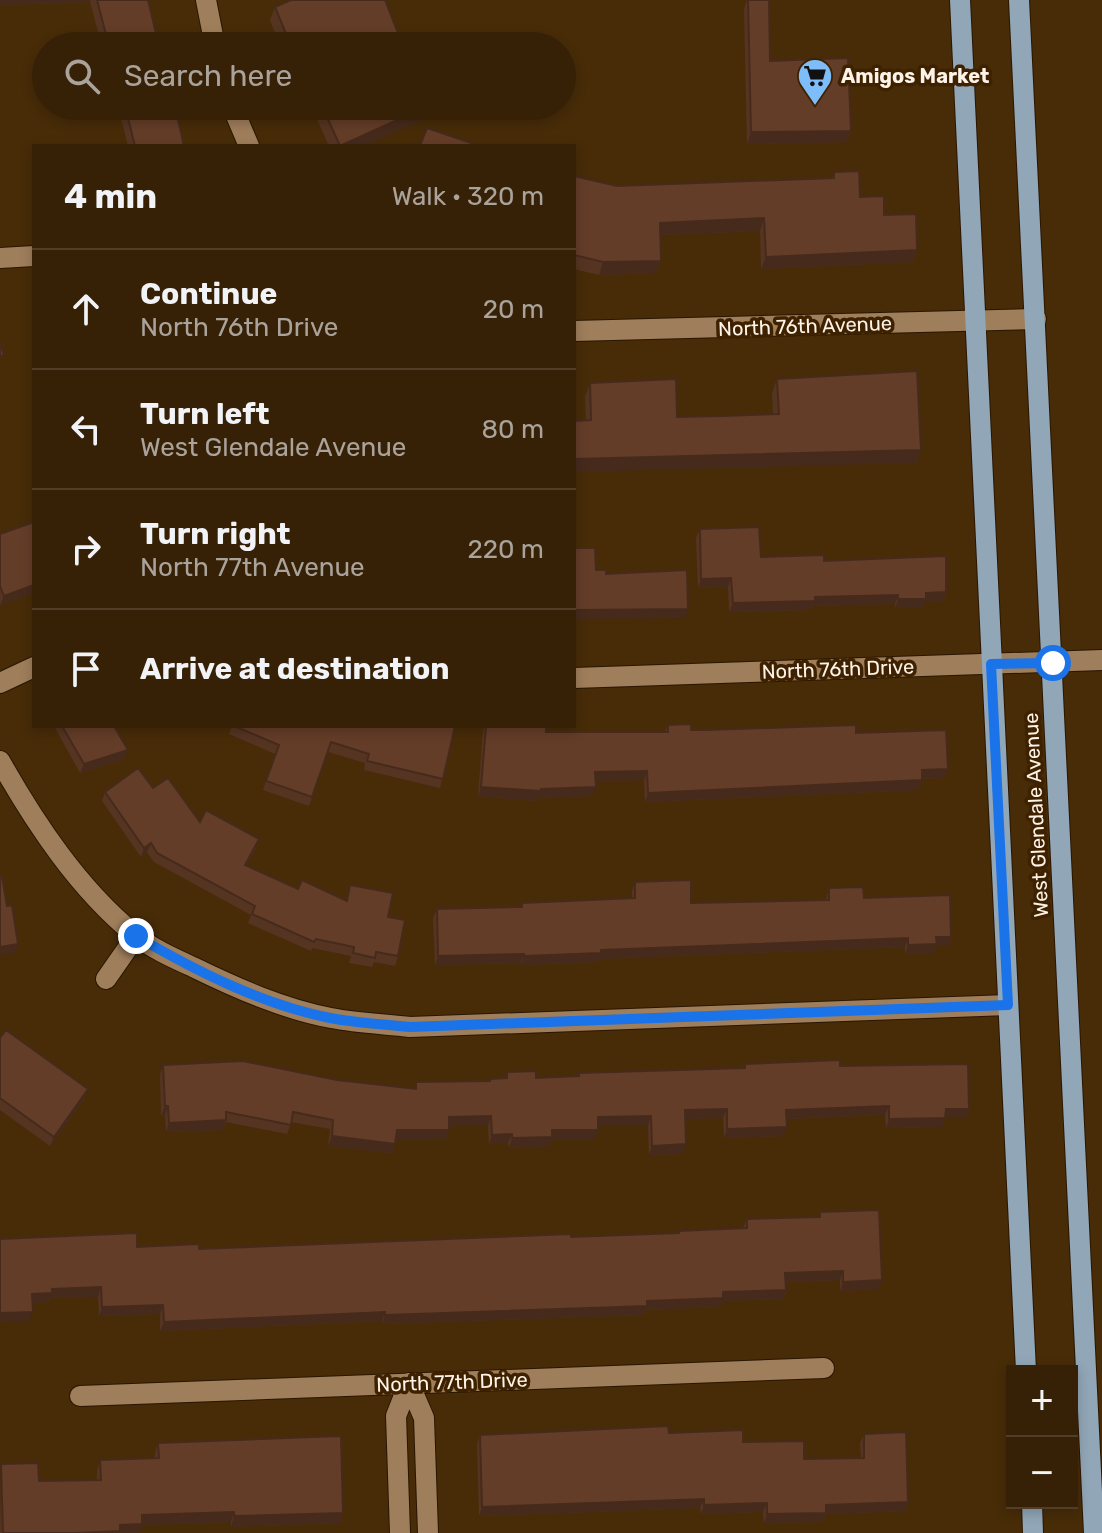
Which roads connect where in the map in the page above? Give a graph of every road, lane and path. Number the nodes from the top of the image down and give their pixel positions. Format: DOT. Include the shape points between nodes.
graph roads {
  1 [pos="206,0"];
  2 [pos="960,0"];
  3 [pos="1019,0"];
  4 [pos="212,32"];
  5 [pos="238,120"];
  6 [pos="248,144"];
  7 [pos="32,256"];
  8 [pos="0,258"];
  9 [pos="1036,319"];
  10 [pos="975,322"];
  11 [pos="576,331"];
  12 [pos="1102,660"];
  13 [pos="1053,663"];
  14 [pos="991,664"];
  15 [pos="32,668"];
  16 [pos="576,678"];
  17 [pos="0,683"];
  18 [pos="0,761"];
  19 [pos="136,936"];
  20 [pos="106,979"];
  21 [pos="1008,1005"];
  22 [pos="1026,1365"];
  23 [pos="824,1368"];
  24 [pos="409,1383"];
  25 [pos="80,1396"];
  26 [pos="1032,1509"];
  27 [pos="400,1533"];
  28 [pos="428,1533"];
  29 [pos="1033,1533"];
  30 [pos="1094,1533"];
  1 -- 4 [label="street"];
  2 -- 10 [label="main road, West Glendale Avenue"];
  3 -- 9 [label="main road, West Glendale Avenue"];
  5 -- 6 [label="street"];
  7 -- 8 [label="street"];
  9 -- 10 [label="street, North 76th Avenue"];
  9 -- 13 [label="main road, West Glendale Avenue"];
  10 -- 11 [label="street, North 76th Avenue"];
  10 -- 14 [label="main road, West Glendale Avenue"];
  12 -- 13 [label="street, North 76th Drive"];
  13 -- 14 [label="street, North 76th Drive"];
  13 -- 30 [label="main road, West Glendale Avenue"];
  14 -- 16 [label="street, North 76th Drive"];
  14 -- 21 [label="main road, West Glendale Avenue"];
  15 -- 17 [label="street"];
  18 -- 19 [label="street" via="78,877"];
  19 -- 20 [label="street"];
  19 -- 21 [label="street" via="216,979 292,1008 410,1027"];
  21 -- 22 [label="main road, West Glendale Avenue"];
  23 -- 24 [label="street, North 77th Drive"];
  24 -- 25 [label="street, North 77th Drive"];
  24 -- 27 [label="street" via="396,1416"];
  24 -- 28 [label="street" via="424,1418"];
  26 -- 29 [label="main road"];
}
